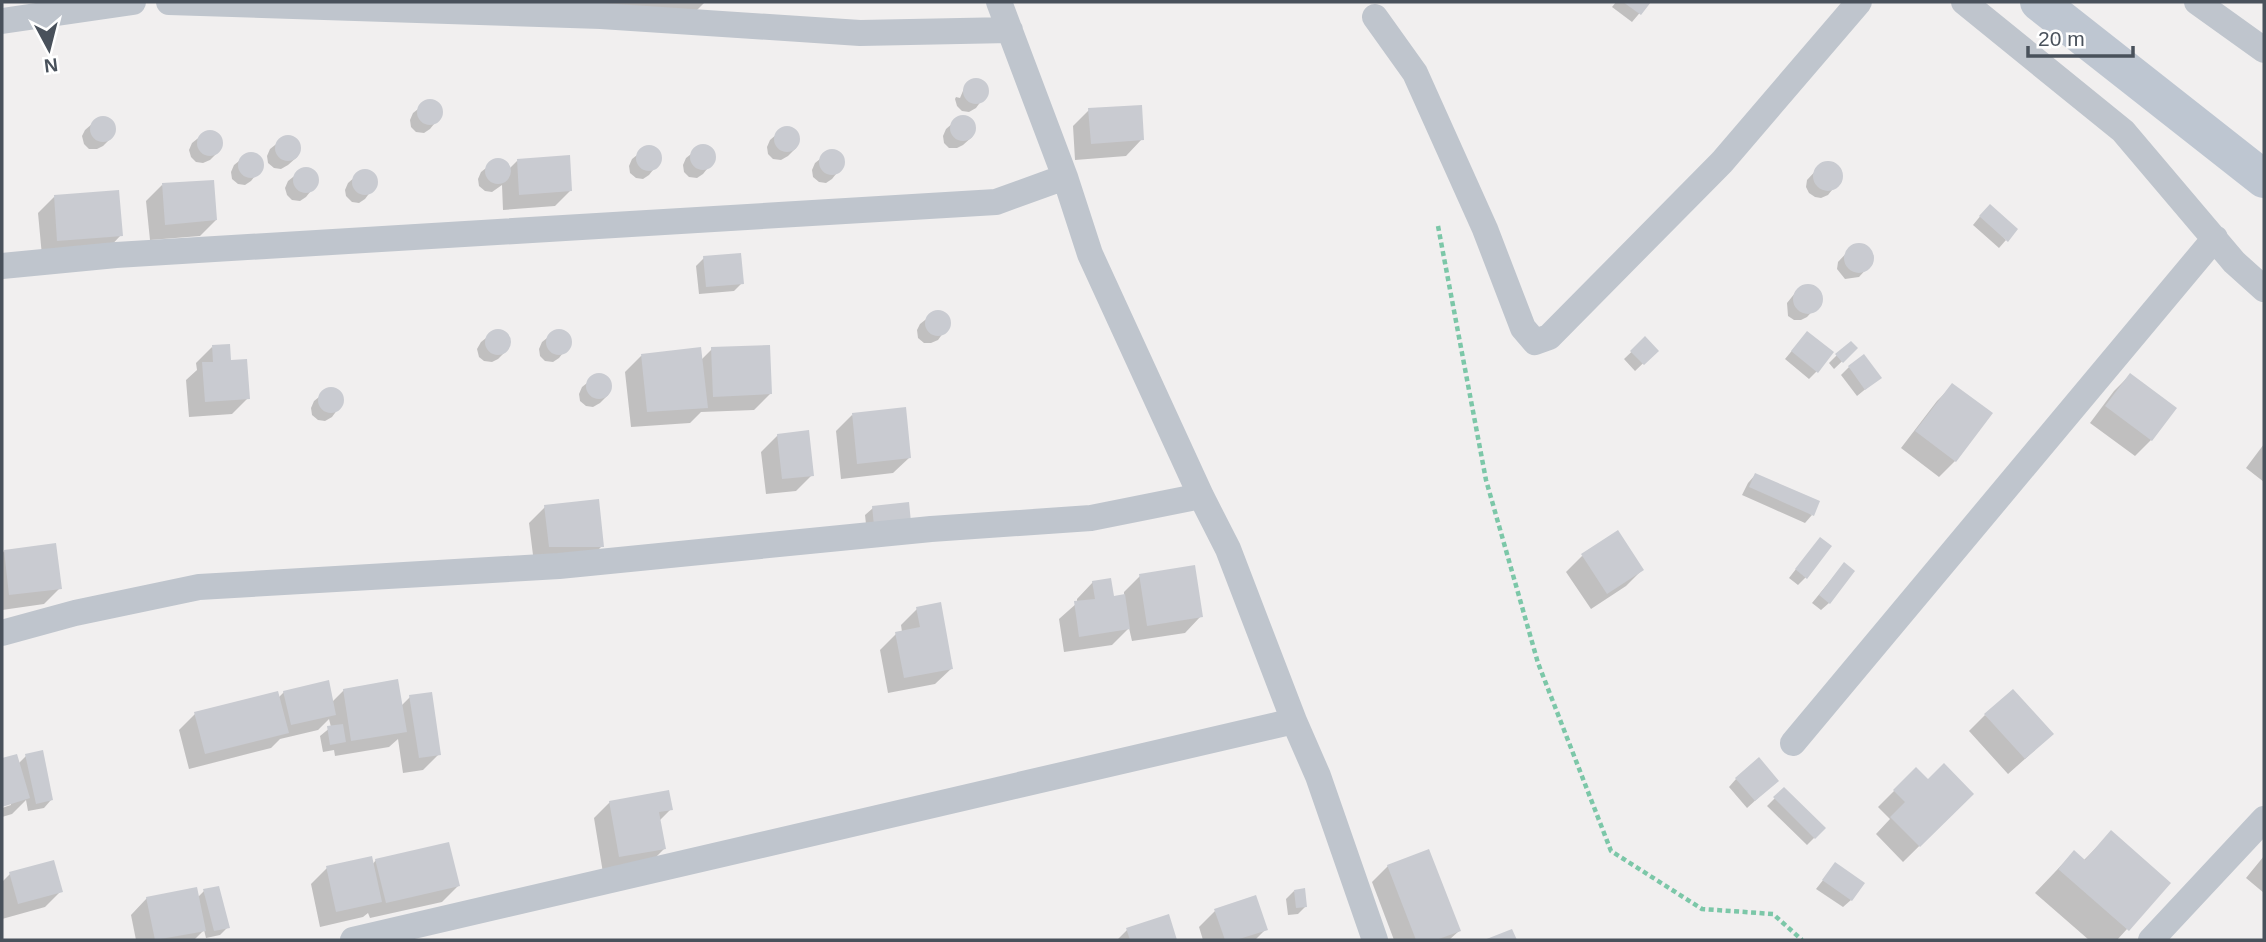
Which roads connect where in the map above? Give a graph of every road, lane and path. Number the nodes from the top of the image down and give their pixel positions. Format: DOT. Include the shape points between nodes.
graph roads {
  1 [pos="133,2"];
  2 [pos="169,2"];
  3 [pos="999,2"];
  4 [pos="1859,2"];
  5 [pos="1964,2"];
  6 [pos="2039,2"];
  7 [pos="2197,2"];
  8 [pos="1375,17"];
  9 [pos="2,21"];
  10 [pos="1010,30"];
  11 [pos="2264,50"];
  12 [pos="1065,177"];
  13 [pos="2264,179"];
  14 [pos="1438,226"];
  15 [pos="2215,238"];
  16 [pos="2,266"];
  17 [pos="2264,289"];
  18 [pos="1201,496"];
  19 [pos="2,633"];
  20 [pos="1294,721"];
  21 [pos="1793,743"];
  22 [pos="2264,819"];
  23 [pos="353,940"];
  24 [pos="1375,940"];
  25 [pos="1802,940"];
  26 [pos="2151,940"];
  1 -- 9 [label="street"];
  2 -- 10 [label="street" via="601,16 860,33"];
  3 -- 10 [label="street"];
  4 -- 8 [label="street" via="1722,162 1549,337 1535,342 1523,328 1485,229 1415,73"];
  5 -- 15 [label="street" via="2123,131"];
  6 -- 13 [label="main road"];
  7 -- 11 [label="street"];
  10 -- 12 [label="street"];
  12 -- 16 [label="street" via="996,202 117,255"];
  12 -- 18 [label="street" via="1090,254"];
  14 -- 25 [label="path" via="1486,480 1538,663 1611,851 1702,909 1773,914"];
  15 -- 17 [label="street"];
  15 -- 21 [label="street"];
  18 -- 19 [label="street" via="1091,518 559,566 199,587 75,612"];
  18 -- 20 [label="street" via="1228,549"];
  20 -- 23 [label="street"];
  20 -- 24 [label="street"];
  22 -- 26 [label="street"];
}
